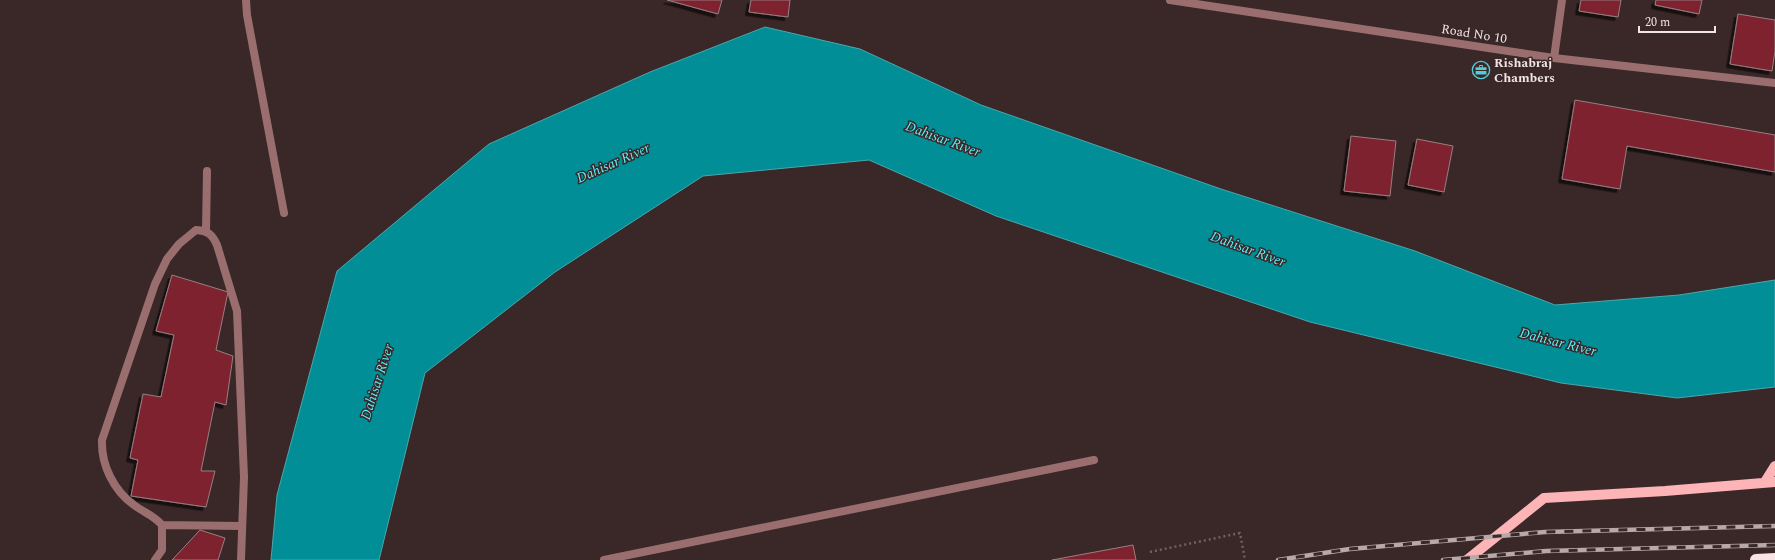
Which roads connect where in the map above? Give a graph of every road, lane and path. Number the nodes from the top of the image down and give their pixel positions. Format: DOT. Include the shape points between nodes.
graph roads {
  1 [pos="246,0"];
  2 [pos="1170,0"];
  3 [pos="1562,0"];
  4 [pos="1554,58"];
  5 [pos="1775,83"];
  6 [pos="207,171"];
  7 [pos="284,213"];
  8 [pos="206,231"];
  9 [pos="1094,460"];
  10 [pos="1775,466"];
  11 [pos="1770,482"];
  12 [pos="162,525"];
  13 [pos="242,526"];
  14 [pos="1150,552"];
  15 [pos="1775,559"];
  16 [pos="155,560"];
  17 [pos="241,560"];
  18 [pos="604,560"];
  19 [pos="1245,560"];
  20 [pos="1467,560"];
  21 [pos="1756,560"];
  1 -- 7 [label="street" via="246,15"];
  2 -- 4 [label="street, Road No 10"];
  3 -- 4 [label="street"];
  4 -- 5 [label="street, Road No 10"];
  6 -- 8 [label="street"];
  8 -- 12 [label="street" via="196,230 188,235 166,259 155,284 102,440 101,452 114,486 134,505 153,515"];
  8 -- 13 [label="street" via="212,235 217,245 237,311 244,477"];
  9 -- 18 [label="street"];
  10 -- 11 [label="main road"];
  11 -- 20 [label="main road" via="1544,498"];
  12 -- 13 [label="street"];
  12 -- 16 [label="street" via="162,550"];
  13 -- 17 [label="street"];
  14 -- 19 [label="path" via="1240,533"];
  15 -- 21 [label="highway"];
}
